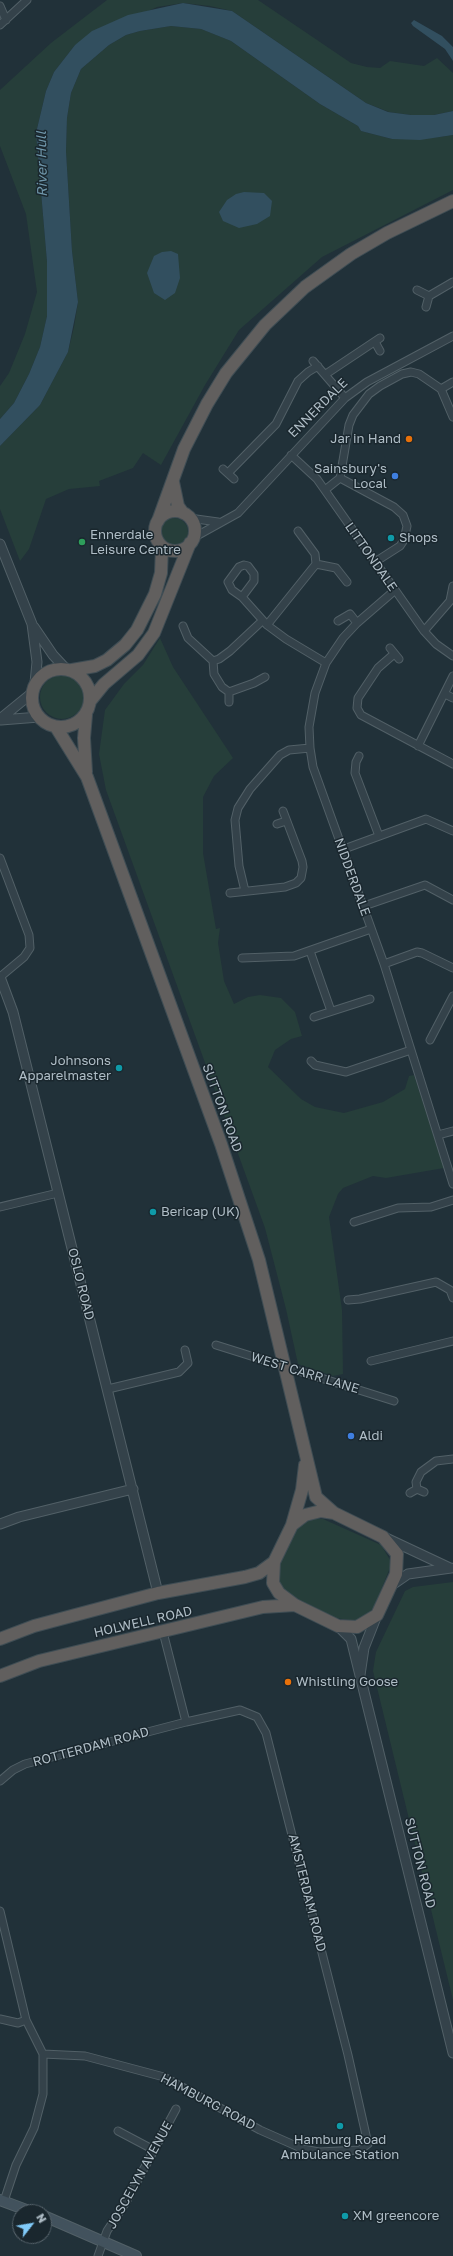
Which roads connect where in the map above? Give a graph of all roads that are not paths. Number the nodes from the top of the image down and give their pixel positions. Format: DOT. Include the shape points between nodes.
graph roads {
  1 [pos="27,0"];
  2 [pos="0,6"];
  3 [pos="3,22"];
  4 [pos="453,201"];
  5 [pos="453,282"];
  6 [pos="417,290"];
  7 [pos="429,296"];
  8 [pos="426,307"];
  9 [pos="453,336"];
  10 [pos="380,351"];
  11 [pos="313,361"];
  12 [pos="318,366"];
  13 [pos="326,374"];
  14 [pos="453,382"];
  15 [pos="441,389"];
  16 [pos="345,398"];
  17 [pos="453,417"];
  18 [pos="291,456"];
  19 [pos="340,478"];
  20 [pos="234,479"];
  21 [pos="173,481"];
  22 [pos="325,490"];
  23 [pos="186,515"];
  24 [pos="158,521"];
  25 [pos="220,522"];
  26 [pos="298,531"];
  27 [pos="192,541"];
  28 [pos="0,544"];
  29 [pos="162,547"];
  30 [pos="375,562"];
  31 [pos="316,564"];
  32 [pos="347,582"];
  33 [pos="453,586"];
  34 [pos="394,591"];
  35 [pos="242,597"];
  36 [pos="452,602"];
  37 [pos="338,621"];
  38 [pos="265,623"];
  39 [pos="357,623"];
  40 [pos="32,624"];
  41 [pos="183,626"];
  42 [pos="424,631"];
  43 [pos="394,654"];
  44 [pos="453,656"];
  45 [pos="213,660"];
  46 [pos="326,663"];
  47 [pos="69,669"];
  48 [pos="453,676"];
  49 [pos="265,677"];
  50 [pos="34,688"];
  51 [pos="229,692"];
  52 [pos="445,694"];
  53 [pos="453,698"];
  54 [pos="91,700"];
  55 [pos="229,702"];
  56 [pos="86,715"];
  57 [pos="39,717"];
  58 [pos="0,720"];
  59 [pos="56,727"];
  60 [pos="418,746"];
  61 [pos="310,748"];
  62 [pos="359,756"];
  63 [pos="453,764"];
  64 [pos="87,777"];
  65 [pos="283,811"];
  66 [pos="286,821"];
  67 [pos="277,824"];
  68 [pos="453,831"];
  69 [pos="379,836"];
  70 [pos="344,849"];
  71 [pos="0,858"];
  72 [pos="245,891"];
  73 [pos="230,893"];
  74 [pos="453,900"];
  75 [pos="364,906"];
  76 [pos="371,929"];
  77 [pos="310,951"];
  78 [pos="246,960"];
  79 [pos="384,964"];
  80 [pos="453,968"];
  81 [pos="0,977"];
  82 [pos="453,996"];
  83 [pos="370,999"];
  84 [pos="331,1011"];
  85 [pos="314,1017"];
  86 [pos="430,1040"];
  87 [pos="411,1050"];
  88 [pos="313,1065"];
  89 [pos="453,1132"];
  90 [pos="438,1135"];
  91 [pos="453,1184"];
  92 [pos="58,1193"];
  93 [pos="453,1200"];
  94 [pos="0,1207"];
  95 [pos="354,1222"];
  96 [pos="453,1298"];
  97 [pos="348,1300"];
  98 [pos="453,1341"];
  99 [pos="216,1345"];
  100 [pos="185,1350"];
  101 [pos="371,1361"];
  102 [pos="285,1366"];
  103 [pos="108,1389"];
  104 [pos="394,1401"];
  105 [pos="306,1456"];
  106 [pos="453,1460"];
  107 [pos="133,1489"];
  108 [pos="410,1493"];
  109 [pos="334,1513"];
  110 [pos="0,1524"];
  111 [pos="292,1525"];
  112 [pos="383,1537"];
  113 [pos="274,1562"];
  114 [pos="452,1568"];
  115 [pos="391,1586"];
  116 [pos="158,1593"];
  117 [pos="295,1605"];
  118 [pos="377,1615"];
  119 [pos="338,1626"];
  120 [pos="163,1632"];
  121 [pos="0,1639"];
  122 [pos="0,1676"];
  123 [pos="360,1680"];
  124 [pos="186,1722"];
  125 [pos="0,1781"];
  126 [pos="0,1911"];
  127 [pos="0,2019"];
  128 [pos="26,2020"];
  129 [pos="453,2053"];
  130 [pos="43,2054"];
  131 [pos="176,2109"];
  132 [pos="118,2131"];
  133 [pos="368,2144"];
  134 [pos="154,2150"];
  135 [pos="2,2200"];
  136 [pos="12,2204"];
  137 [pos="52,2219"];
  138 [pos="104,2242"];
  139 [pos="98,2256"];
  140 [pos="136,2256"];
  1 -- 3 [label="street"];
  2 -- 3 [label="street"];
  4 -- 21 [label="highway" via="387,233 351,254 321,275 281,309 247,346 217,386 184,450"];
  5 -- 7 [label="street"];
  6 -- 7 [label="street"];
  7 -- 8 [label="street"];
  9 -- 16 [label="street, ENNERDALE" via="367,382"];
  10 -- 13 [label="street" via="378,340"];
  11 -- 12 [label="street"];
  12 -- 13 [label="street"];
  12 -- 20 [label="street" via="298,381 276,424 226,470"];
  13 -- 16 [label="street"];
  14 -- 15 [label="street"];
  15 -- 17 [label="street"];
  15 -- 19 [label="street" via="419,374 411,372 402,374 369,394 360,404 349,425"];
  16 -- 18 [label="street, ENNERDALE"];
  18 -- 22 [label="street, LITTONDALE" via="317,479"];
  18 -- 25 [label="street, ENNERDALE" via="242,509"];
  19 -- 22 [label="street"];
  19 -- 30 [label="street" via="403,514 407,526 404,540 400,546"];
  21 -- 23 [label="highway" via="174,494"];
  21 -- 24 [label="highway"];
  22 -- 30 [label="street, LITTONDALE"];
  23 -- 24 [label="highway" via="172,512 161,516"];
  23 -- 25 [label="street"];
  23 -- 27 [label="highway" via="194,527"];
  24 -- 29 [label="highway" via="155,535"];
  25 -- 27 [label="street, ENNERDALE"];
  26 -- 31 [label="street" via="315,554"];
  27 -- 29 [label="highway" via="180,550 167,550"];
  27 -- 54 [label="highway" via="154,633 138,655 104,684"];
  28 -- 40 [label="street"];
  29 -- 47 [label="highway" via="161,573 155,594 137,630 125,645 107,660 95,666"];
  30 -- 34 [label="street, LITTONDALE"];
  31 -- 32 [label="street" via="336,568"];
  31 -- 38 [label="street"];
  33 -- 36 [label="street"];
  34 -- 39 [label="street, NIDDERDALE"];
  34 -- 42 [label="street, LITTONDALE"];
  35 -- 38 [label="street"];
  36 -- 42 [label="street"];
  37 -- 39 [label="street" via="350,614"];
  38 -- 45 [label="street" via="219,659"];
  38 -- 46 [label="street"];
  39 -- 46 [label="street, NIDDERDALE"];
  40 -- 47 [label="street" via="53,655"];
  40 -- 50 [label="street" via="37,662"];
  41 -- 45 [label="street" via="188,638"];
  42 -- 44 [label="street, LITTONDALE" via="436,644"];
  43 -- 60 [label="street" via="378,668 358,698 357,708 361,715"];
  45 -- 51 [label="street" via="214,674 222,688"];
  46 -- 61 [label="street, NIDDERDALE" via="315,693 309,727"];
  47 -- 50 [label="highway" via="48,671"];
  47 -- 54 [label="highway" via="86,682"];
  48 -- 52 [label="street"];
  49 -- 51 [label="street"];
  50 -- 57 [label="highway" via="33,706"];
  50 -- 58 [label="street"];
  51 -- 55 [label="street"];
  52 -- 53 [label="street"];
  52 -- 60 [label="street"];
  54 -- 56 [label="highway"];
  56 -- 59 [label="highway" via="72,725"];
  56 -- 64 [label="highway" via="84,738"];
  57 -- 58 [label="street"];
  57 -- 59 [label="highway"];
  59 -- 64 [label="highway"];
  60 -- 63 [label="street"];
  61 -- 70 [label="street, NIDDERDALE" via="313,766"];
  61 -- 72 [label="street" via="290,750 280,755 250,789 238,808 235,820 239,866"];
  62 -- 69 [label="street" via="355,773"];
  64 -- 102 [label="highway, SUTTON ROAD" via="248,1224"];
  65 -- 66 [label="street"];
  66 -- 67 [label="street"];
  66 -- 72 [label="street" via="302,861 301,878 291,885"];
  68 -- 69 [label="street" via="426,819"];
  69 -- 70 [label="street"];
  70 -- 75 [label="street, NIDDERDALE"];
  71 -- 81 [label="street" via="29,935 30,948 24,957"];
  72 -- 73 [label="street"];
  74 -- 75 [label="street" via="425,885"];
  75 -- 76 [label="street, NIDDERDALE"];
  76 -- 77 [label="street"];
  76 -- 79 [label="street, NIDDERDALE"];
  77 -- 78 [label="street" via="294,956"];
  77 -- 84 [label="street"];
  79 -- 80 [label="street" via="422,952"];
  79 -- 87 [label="street, NIDDERDALE"];
  81 -- 92 [label="street, OSLO ROAD" via="13,1012"];
  82 -- 86 [label="street"];
  83 -- 84 [label="street"];
  84 -- 85 [label="street"];
  87 -- 88 [label="street" via="346,1072"];
  87 -- 90 [label="street, NIDDERDALE"];
  89 -- 90 [label="street"];
  90 -- 91 [label="street, NIDDERDALE"];
  92 -- 94 [label="street"];
  92 -- 103 [label="street, OSLO ROAD"];
  93 -- 95 [label="street" via="431,1207 398,1208 363,1223"];
  96 -- 97 [label="street" via="450,1290 436,1282"];
  98 -- 101 [label="street"];
  99 -- 102 [label="street, WEST CARR LANE"];
  100 -- 103 [label="street" via="188,1363 179,1372"];
  102 -- 104 [label="street, WEST CARR LANE"];
  102 -- 105 [label="highway, SUTTON ROAD"];
  103 -- 107 [label="street, OSLO ROAD"];
  105 -- 109 [label="highway, SUTTON ROAD" via="316,1497"];
  105 -- 111 [label="highway" via="302,1490"];
  106 -- 108 [label="street" via="436,1461 421,1472 416,1482 421,1491"];
  107 -- 110 [label="street"];
  107 -- 116 [label="street, OSLO ROAD"];
  109 -- 111 [label="highway" via="312,1512"];
  109 -- 112 [label="highway"];
  111 -- 113 [label="highway"];
  112 -- 114 [label="street"];
  112 -- 115 [label="highway" via="394,1549 398,1560"];
  113 -- 116 [label="highway, HOLWELL ROAD" via="259,1573 245,1577"];
  113 -- 117 [label="highway" via="273,1576 276,1588 284,1598"];
  114 -- 115 [label="street" via="408,1574"];
  115 -- 118 [label="highway"];
  116 -- 121 [label="highway, HOLWELL ROAD" via="34,1626"];
  117 -- 119 [label="highway"];
  117 -- 120 [label="highway, HOLWELL ROAD" via="263,1607"];
  118 -- 119 [label="highway" via="357,1627"];
  118 -- 123 [label="street, SUTTON ROAD" via="364,1648"];
  119 -- 123 [label="street, SUTTON ROAD" via="350,1640"];
  120 -- 122 [label="highway, HOLWELL ROAD" via="39,1662"];
  120 -- 124 [label="street"];
  123 -- 129 [label="street, SUTTON ROAD"];
  124 -- 125 [label="street, ROTTERDAM ROAD" via="25,1764"];
  124 -- 133 [label="street, AMSTERDAM ROAD" via="240,1710 257,1717 266,1733 348,2055"];
  126 -- 128 [label="street"];
  127 -- 128 [label="street" via="18,2024"];
  128 -- 130 [label="street"];
  130 -- 133 [label="street, HAMBURG ROAD" via="85,2056 164,2077 260,2130 303,2149 319,2152 360,2150"];
  130 -- 135 [label="street" via="43,2094 34,2128"];
  131 -- 134 [label="street, JOSCELYN AVENUE"];
  132 -- 134 [label="street"];
  134 -- 138 [label="street, JOSCELYN AVENUE" via="107,2231"];
  135 -- 136 [label="main road"];
  137 -- 138 [label="main road"];
  138 -- 139 [label="street, JOSCELYN AVENUE"];
  138 -- 140 [label="main road"];
}
